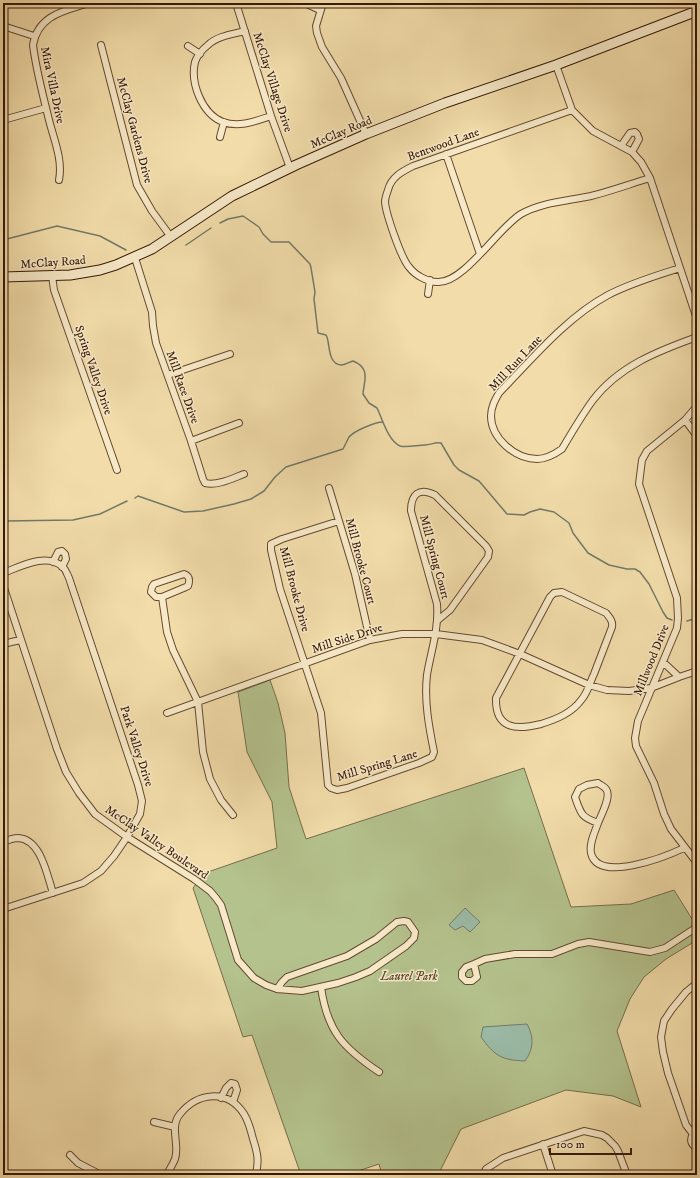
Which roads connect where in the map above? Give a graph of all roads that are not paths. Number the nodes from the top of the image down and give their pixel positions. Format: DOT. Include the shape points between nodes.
graph roads {
  1 [pos="89,3"];
  2 [pos="236,3"];
  3 [pos="323,3"];
  4 [pos="309,5"];
  5 [pos="320,10"];
  6 [pos="697,11"];
  7 [pos="3,26"];
  8 [pos="245,31"];
  9 [pos="34,36"];
  10 [pos="101,45"];
  11 [pos="188,46"];
  12 [pos="200,54"];
  13 [pos="556,65"];
  14 [pos="46,108"];
  15 [pos="572,110"];
  16 [pos="272,116"];
  17 [pos="3,120"];
  18 [pos="224,122"];
  19 [pos="366,134"];
  20 [pos="220,137"];
  21 [pos="621,146"];
  22 [pos="632,152"];
  23 [pos="446,154"];
  24 [pos="290,168"];
  25 [pos="650,178"];
  26 [pos="58,180"];
  27 [pos="171,237"];
  28 [pos="480,254"];
  29 [pos="135,258"];
  30 [pos="680,268"];
  31 [pos="52,276"];
  32 [pos="3,277"];
  33 [pos="430,280"];
  34 [pos="428,294"];
  35 [pos="697,319"];
  36 [pos="697,337"];
  37 [pos="230,354"];
  38 [pos="168,375"];
  39 [pos="697,406"];
  40 [pos="685,420"];
  41 [pos="239,423"];
  42 [pos="697,436"];
  43 [pos="191,441"];
  44 [pos="117,470"];
  45 [pos="244,474"];
  46 [pos="329,488"];
  47 [pos="339,521"];
  48 [pos="53,562"];
  49 [pos="62,567"];
  50 [pos="3,573"];
  51 [pos="3,585"];
  52 [pos="162,596"];
  53 [pos="438,620"];
  54 [pos="436,634"];
  55 [pos="20,640"];
  56 [pos="370,640"];
  57 [pos="3,644"];
  58 [pos="520,654"];
  59 [pos="662,662"];
  60 [pos="304,663"];
  61 [pos="697,671"];
  62 [pos="679,677"];
  63 [pos="589,685"];
  64 [pos="651,688"];
  65 [pos="198,702"];
  66 [pos="167,713"];
  67 [pos="233,815"];
  68 [pos="598,823"];
  69 [pos="127,837"];
  70 [pos="3,842"];
  71 [pos="684,848"];
  72 [pos="697,863"];
  73 [pos="53,892"];
  74 [pos="3,909"];
  75 [pos="697,927"];
  76 [pos="474,964"];
  77 [pos="697,983"];
  78 [pos="321,987"];
  79 [pos="277,989"];
  80 [pos="379,1072"];
  81 [pos="221,1098"];
  82 [pos="233,1102"];
  83 [pos="154,1122"];
  84 [pos="175,1127"];
  85 [pos="695,1135"];
  86 [pos="543,1144"];
  87 [pos="697,1146"];
  88 [pos="70,1155"];
  89 [pos="101,1175"];
  90 [pos="167,1175"];
  91 [pos="255,1175"];
  92 [pos="483,1175"];
  93 [pos="554,1175"];
  94 [pos="627,1175"];
  1 -- 9 [label="street, Mira Villa Drive" via="50,17"];
  2 -- 8 [label="street, McClay Village Drive"];
  3 -- 5 [label="street"];
  4 -- 5 [label="street"];
  5 -- 19 [label="street" via="316,26 322,47 341,78"];
  6 -- 13 [label="main road, McClay Road"];
  7 -- 9 [label="street"];
  8 -- 12 [label="street" via="216,39"];
  8 -- 16 [label="street, McClay Village Drive"];
  9 -- 14 [label="street, Mira Villa Drive" via="34,55"];
  10 -- 27 [label="street, McClay Gardens Drive" via="137,184"];
  11 -- 12 [label="street"];
  12 -- 18 [label="street" via="194,72 195,84 212,117"];
  13 -- 15 [label="street"];
  13 -- 19 [label="main road, McClay Road"];
  14 -- 17 [label="street"];
  14 -- 26 [label="street, Mira Villa Drive" via="60,160 61,171"];
  15 -- 21 [label="street" via="593,131"];
  15 -- 23 [label="street, Bentwood Lane"];
  16 -- 18 [label="street" via="238,124"];
  16 -- 24 [label="street, McClay Village Drive"];
  18 -- 20 [label="street"];
  19 -- 24 [label="main road, McClay Road"];
  21 -- 22 [label="street"];
  21 -- 22 [label="street" via="630,133 635,132 639,140"];
  22 -- 25 [label="street"];
  23 -- 28 [label="street"];
  23 -- 33 [label="street, Bentwood Lane" via="397,174 388,188 385,202 408,267 415,274"];
  24 -- 27 [label="main road, McClay Road" via="232,196"];
  25 -- 28 [label="street, Bentwood Lane" via="591,196 539,206 521,214 501,230"];
  25 -- 30 [label="street"];
  27 -- 29 [label="main road, McClay Road"];
  28 -- 33 [label="street, Bentwood Lane" via="455,276 443,282"];
  29 -- 31 [label="main road, McClay Road" via="100,270"];
  29 -- 38 [label="street, Mill Race Drive" via="152,312 154,337"];
  30 -- 35 [label="street"];
  30 -- 36 [label="street, Mill Run Lane" via="607,296 562,329 499,392 491,416 496,434 513,452 522,457 537,459 555,454 562,449 594,398 623,371 643,358"];
  31 -- 32 [label="main road, McClay Road"];
  31 -- 44 [label="street, Spring Valley Drive" via="54,290"];
  33 -- 34 [label="street"];
  37 -- 38 [label="street"];
  38 -- 43 [label="street, Mill Race Drive"];
  39 -- 40 [label="street, Millwood Drive"];
  40 -- 42 [label="street"];
  40 -- 59 [label="street, Millwood Drive" via="647,452 640,469 639,484 677,598 677,628"];
  41 -- 43 [label="street"];
  43 -- 45 [label="street, Mill Race Drive" via="206,483 216,483"];
  46 -- 47 [label="street, Mill Brooke Court"];
  47 -- 56 [label="street, Mill Brooke Court" via="355,574"];
  47 -- 60 [label="street, Mill Brooke Drive" via="271,544 280,589"];
  48 -- 49 [label="street"];
  48 -- 49 [label="street, Park Valley Drive" via="58,552 64,552 66,559"];
  48 -- 50 [label="street" via="38,561"];
  49 -- 69 [label="street, Park Valley Drive" via="71,584 142,801 140,814"];
  51 -- 55 [label="street, McClay Valley Boulevard"];
  52 -- 52 [label="street" via="188,586 188,576 184,574 154,584 151,592 156,597"];
  52 -- 65 [label="street" via="167,632 173,650"];
  53 -- 53 [label="street, Mill Spring Court" via="450,610 488,557 489,551 435,496 426,491 417,493 413,498 411,511 437,604"];
  53 -- 54 [label="street, Mill Spring Court"];
  54 -- 56 [label="street, Mill Side Drive" via="402,634"];
  54 -- 58 [label="street, Mill Side Drive" via="482,640"];
  54 -- 60 [label="street, Mill Spring Lane" via="426,689 428,721 434,752 432,757 420,764 338,790 328,785 321,713"];
  55 -- 57 [label="street"];
  55 -- 69 [label="street, McClay Valley Boulevard" via="66,772 95,814"];
  56 -- 60 [label="street, Mill Side Drive"];
  58 -- 63 [label="street, Mill Side Drive"];
  58 -- 63 [label="street" via="496,698 503,722 513,727 527,728 565,715 583,698"];
  58 -- 63 [label="street" via="550,597 554,593 562,592 606,613 611,618 612,623"];
  59 -- 62 [label="street"];
  59 -- 64 [label="street, Millwood Drive"];
  60 -- 65 [label="street, Mill Side Drive"];
  61 -- 62 [label="street, Mill Side Drive"];
  62 -- 64 [label="street, Mill Side Drive"];
  63 -- 64 [label="street, Mill Side Drive" via="607,690"];
  64 -- 71 [label="street, Millwood Drive" via="638,721 636,746 654,783 671,829"];
  65 -- 66 [label="street, Mill Side Drive"];
  65 -- 67 [label="street" via="203,752 210,779 221,800"];
  68 -- 68 [label="street" via="608,800 606,789 598,783 578,789 575,797 583,816"];
  68 -- 71 [label="street" via="591,852 596,862 604,866 636,865"];
  69 -- 73 [label="street, Park Valley Drive" via="101,871 83,883"];
  69 -- 79 [label="street, McClay Valley Boulevard" via="210,891 220,905 238,960 254,978"];
  70 -- 73 [label="street" via="20,838 34,846"];
  71 -- 72 [label="street, Millwood Drive"];
  73 -- 74 [label="street, Park Valley Drive"];
  75 -- 76 [label="street" via="666,948 650,952 589,942 552,954 515,954"];
  77 -- 85 [label="street" via="686,992 664,1021 662,1037 668,1073 686,1125"];
  78 -- 79 [label="street" via="302,991"];
  78 -- 79 [label="street" via="356,977 385,962 414,938 415,932 412,927 404,920 397,922 376,939 347,956 287,977"];
  78 -- 80 [label="street" via="332,1028 358,1058"];
  81 -- 82 [label="street"];
  81 -- 82 [label="street" via="231,1083 237,1090"];
  81 -- 84 [label="street" via="205,1097 188,1105 178,1116"];
  82 -- 91 [label="street" via="249,1123 258,1162"];
  83 -- 84 [label="street"];
  84 -- 90 [label="street" via="175,1159"];
  85 -- 87 [label="street" via="691,1143"];
  86 -- 92 [label="street" via="503,1158 486,1169"];
  86 -- 93 [label="street"];
  86 -- 94 [label="street" via="584,1131 592,1132 607,1138 615,1146"];
  88 -- 89 [label="street"];
}
